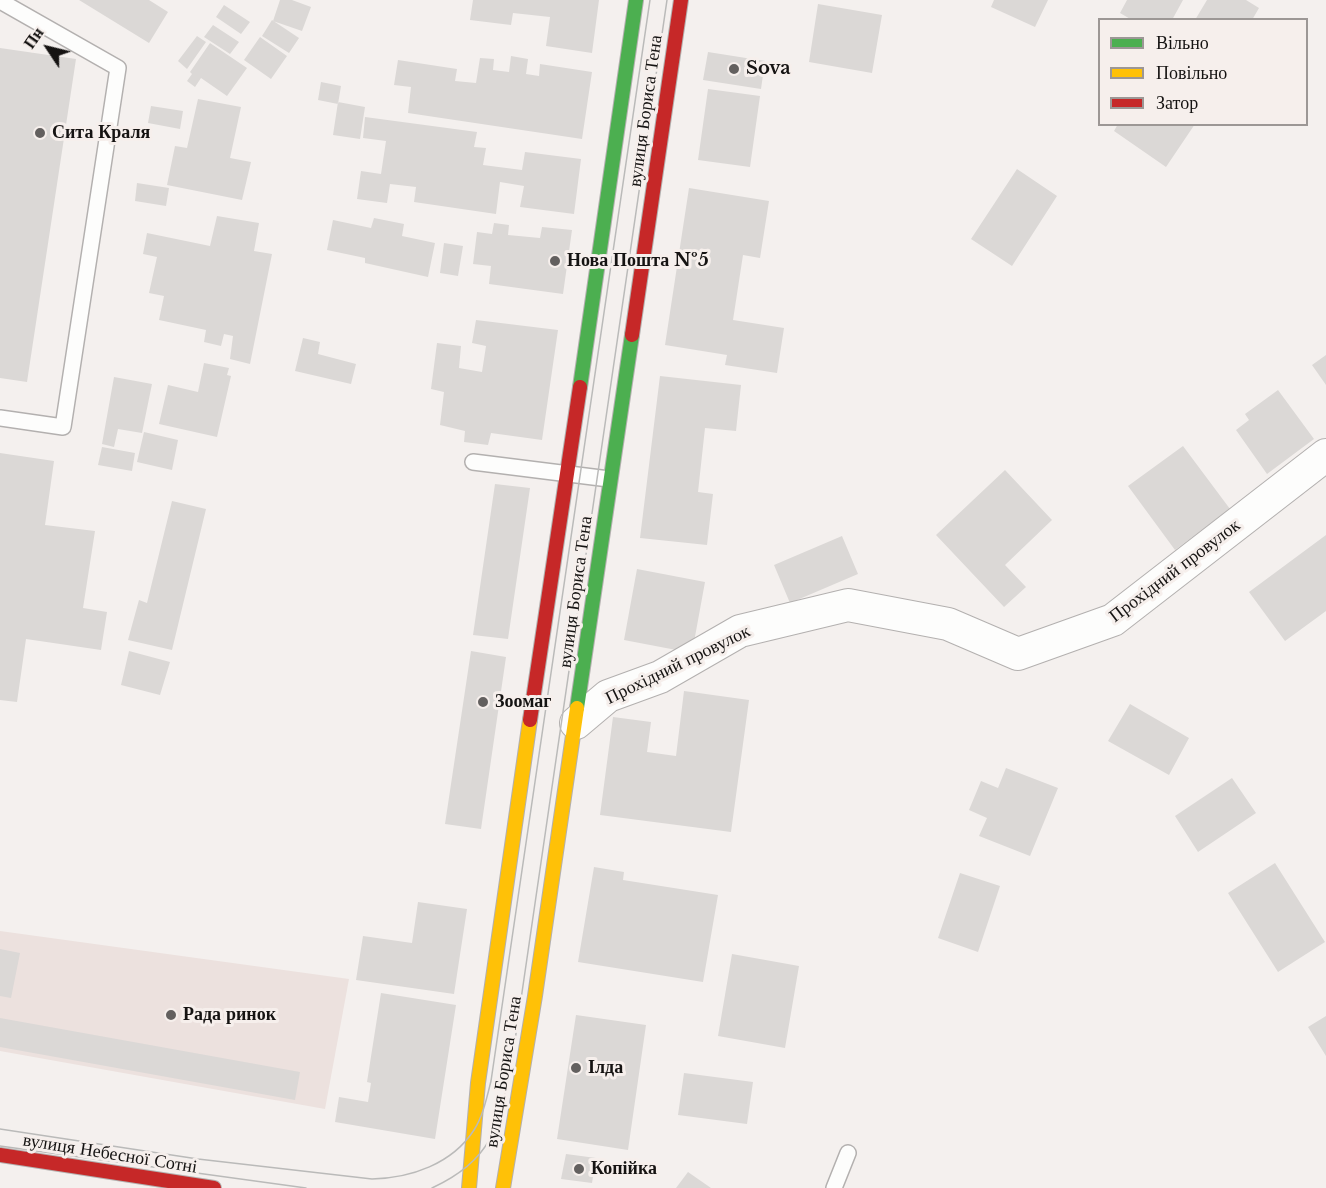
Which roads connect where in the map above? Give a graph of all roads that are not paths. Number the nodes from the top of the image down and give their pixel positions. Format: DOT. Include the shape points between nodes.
graph roads {
  1 [pos="636,0"];
  2 [pos="681,0"];
  3 [pos="0,1"];
  4 [pos="0,418"];
  5 [pos="1326,455"];
  6 [pos="473,462"];
  7 [pos="567,475"];
  8 [pos="609,479"];
  9 [pos="576,723"];
  10 [pos="848,1153"];
  11 [pos="0,1155"];
  12 [pos="214,1188"];
  13 [pos="469,1188"];
  14 [pos="503,1188"];
  15 [pos="834,1188"];
  1 -- 7 [label="street, вулиця Бориса Тена"];
  2 -- 8 [label="street, вулиця Бориса Тена"];
  3 -- 4 [label="lane" via="118,68 63,427"];
  5 -- 9 [label="street, Прохідний провулок" via="1113,620 1018,654 948,624 848,605 740,631 660,677 608,696"];
  6 -- 7 [label="lane"];
  7 -- 8 [label="lane"];
  7 -- 13 [label="street, вулиця Бориса Тена" via="478,1083"];
  8 -- 9 [label="street, вулиця Бориса Тена"];
  9 -- 14 [label="street, вулиця Бориса Тена"];
  10 -- 15 [label="lane"];
  11 -- 12 [label="street, вулиця Небесної Сотні"];
}
